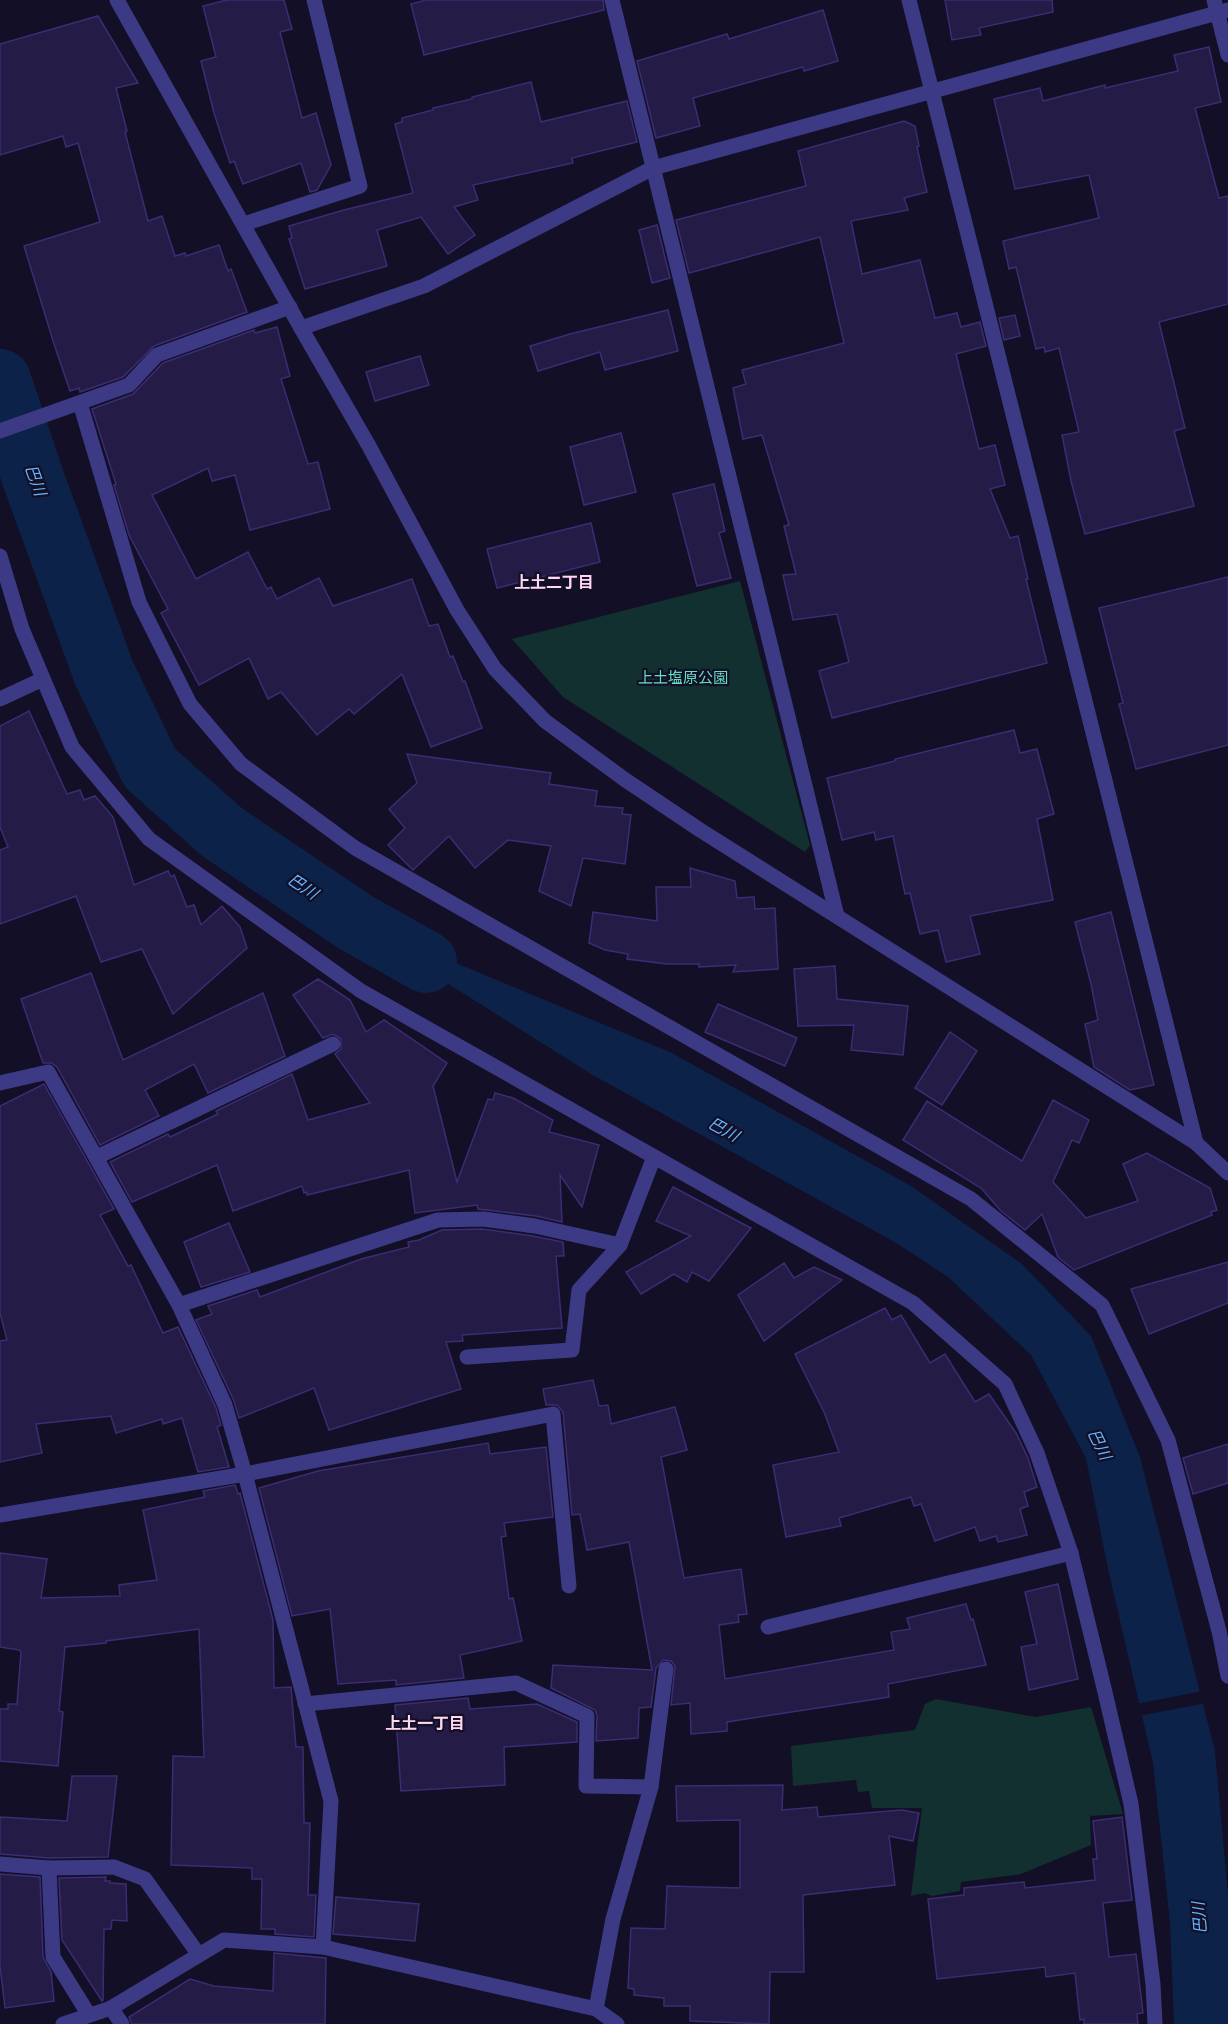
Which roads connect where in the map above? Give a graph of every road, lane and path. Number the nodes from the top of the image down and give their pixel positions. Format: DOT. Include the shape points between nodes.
graph roads {
  1 [pos="117,0"];
  2 [pos="314,0"];
  3 [pos="612,0"];
  4 [pos="909,0"];
  5 [pos="1220,8"];
  6 [pos="1228,56"];
  7 [pos="932,90"];
  8 [pos="653,168"];
  9 [pos="244,224"];
  10 [pos="290,307"];
  11 [pos="301,328"];
  12 [pos="80,403"];
  13 [pos="0,431"];
  14 [pos="0,556"];
  15 [pos="43,679"];
  16 [pos="0,699"];
  17 [pos="837,916"];
  18 [pos="333,1044"];
  19 [pos="0,1083"];
  20 [pos="1196,1143"];
  21 [pos="97,1157"];
  22 [pos="654,1157"];
  23 [pos="1228,1173"];
  24 [pos="620,1245"];
  25 [pos="179,1305"];
  26 [pos="467,1357"];
  27 [pos="245,1474"];
  28 [pos="0,1515"];
  29 [pos="1071,1553"];
  30 [pos="569,1586"];
  31 [pos="768,1627"];
  32 [pos="666,1669"];
  33 [pos="1228,1676"];
  34 [pos="305,1704"];
  35 [pos="651,1787"];
  36 [pos="0,1864"];
  37 [pos="49,1868"];
  38 [pos="323,1947"];
  39 [pos="199,1955"];
  40 [pos="111,2008"];
  41 [pos="596,2009"];
  42 [pos="89,2015"];
  43 [pos="63,2024"];
  44 [pos="122,2024"];
  45 [pos="617,2024"];
  46 [pos="1155,2024"];
  1 -- 9 [label="street"];
  2 -- 9 [label="street" via="360,186"];
  3 -- 8 [label="street"];
  4 -- 7 [label="street"];
  5 -- 6 [label="street"];
  5 -- 7 [label="street"];
  7 -- 8 [label="street"];
  7 -- 20 [label="street"];
  8 -- 11 [label="street" via="424,286"];
  8 -- 17 [label="street"];
  9 -- 10 [label="street"];
  10 -- 11 [label="street"];
  10 -- 12 [label="street" via="157,355 129,385"];
  11 -- 17 [label="street" via="457,610 495,669 545,721 624,779"];
  12 -- 13 [label="street"];
  12 -- 33 [label="street" via="139,602 190,704 241,764 355,848 971,1199 1102,1305 1168,1440"];
  14 -- 15 [label="street" via="22,629"];
  15 -- 16 [label="street"];
  15 -- 22 [label="street" via="72,747 149,839 361,991"];
  17 -- 20 [label="street"];
  18 -- 21 [label="street"];
  19 -- 21 [label="street" via="48,1072"];
  20 -- 23 [label="street"];
  21 -- 25 [label="street"];
  22 -- 24 [label="street"];
  22 -- 29 [label="street" via="913,1303 1005,1384 1037,1453"];
  24 -- 25 [label="street" via="535,1226 483,1219 438,1220"];
  24 -- 26 [label="street" via="579,1290 572,1350"];
  25 -- 27 [label="street" via="225,1405"];
  27 -- 28 [label="street"];
  27 -- 30 [label="street" via="554,1414"];
  27 -- 34 [label="street"];
  29 -- 31 [label="street"];
  29 -- 46 [label="street" via="1131,1804"];
  32 -- 35 [label="street"];
  34 -- 35 [label="street" via="516,1683 587,1716 586,1786"];
  34 -- 38 [label="street" via="331,1802"];
  35 -- 41 [label="street" via="614,1919"];
  36 -- 37 [label="street"];
  37 -- 39 [label="street" via="114,1867 145,1879"];
  37 -- 42 [label="street" via="53,1957"];
  38 -- 39 [label="street" via="224,1940"];
  38 -- 41 [label="street"];
  39 -- 40 [label="street"];
  40 -- 42 [label="street"];
  40 -- 44 [label="street"];
  41 -- 45 [label="street"];
  42 -- 43 [label="street"];
}
